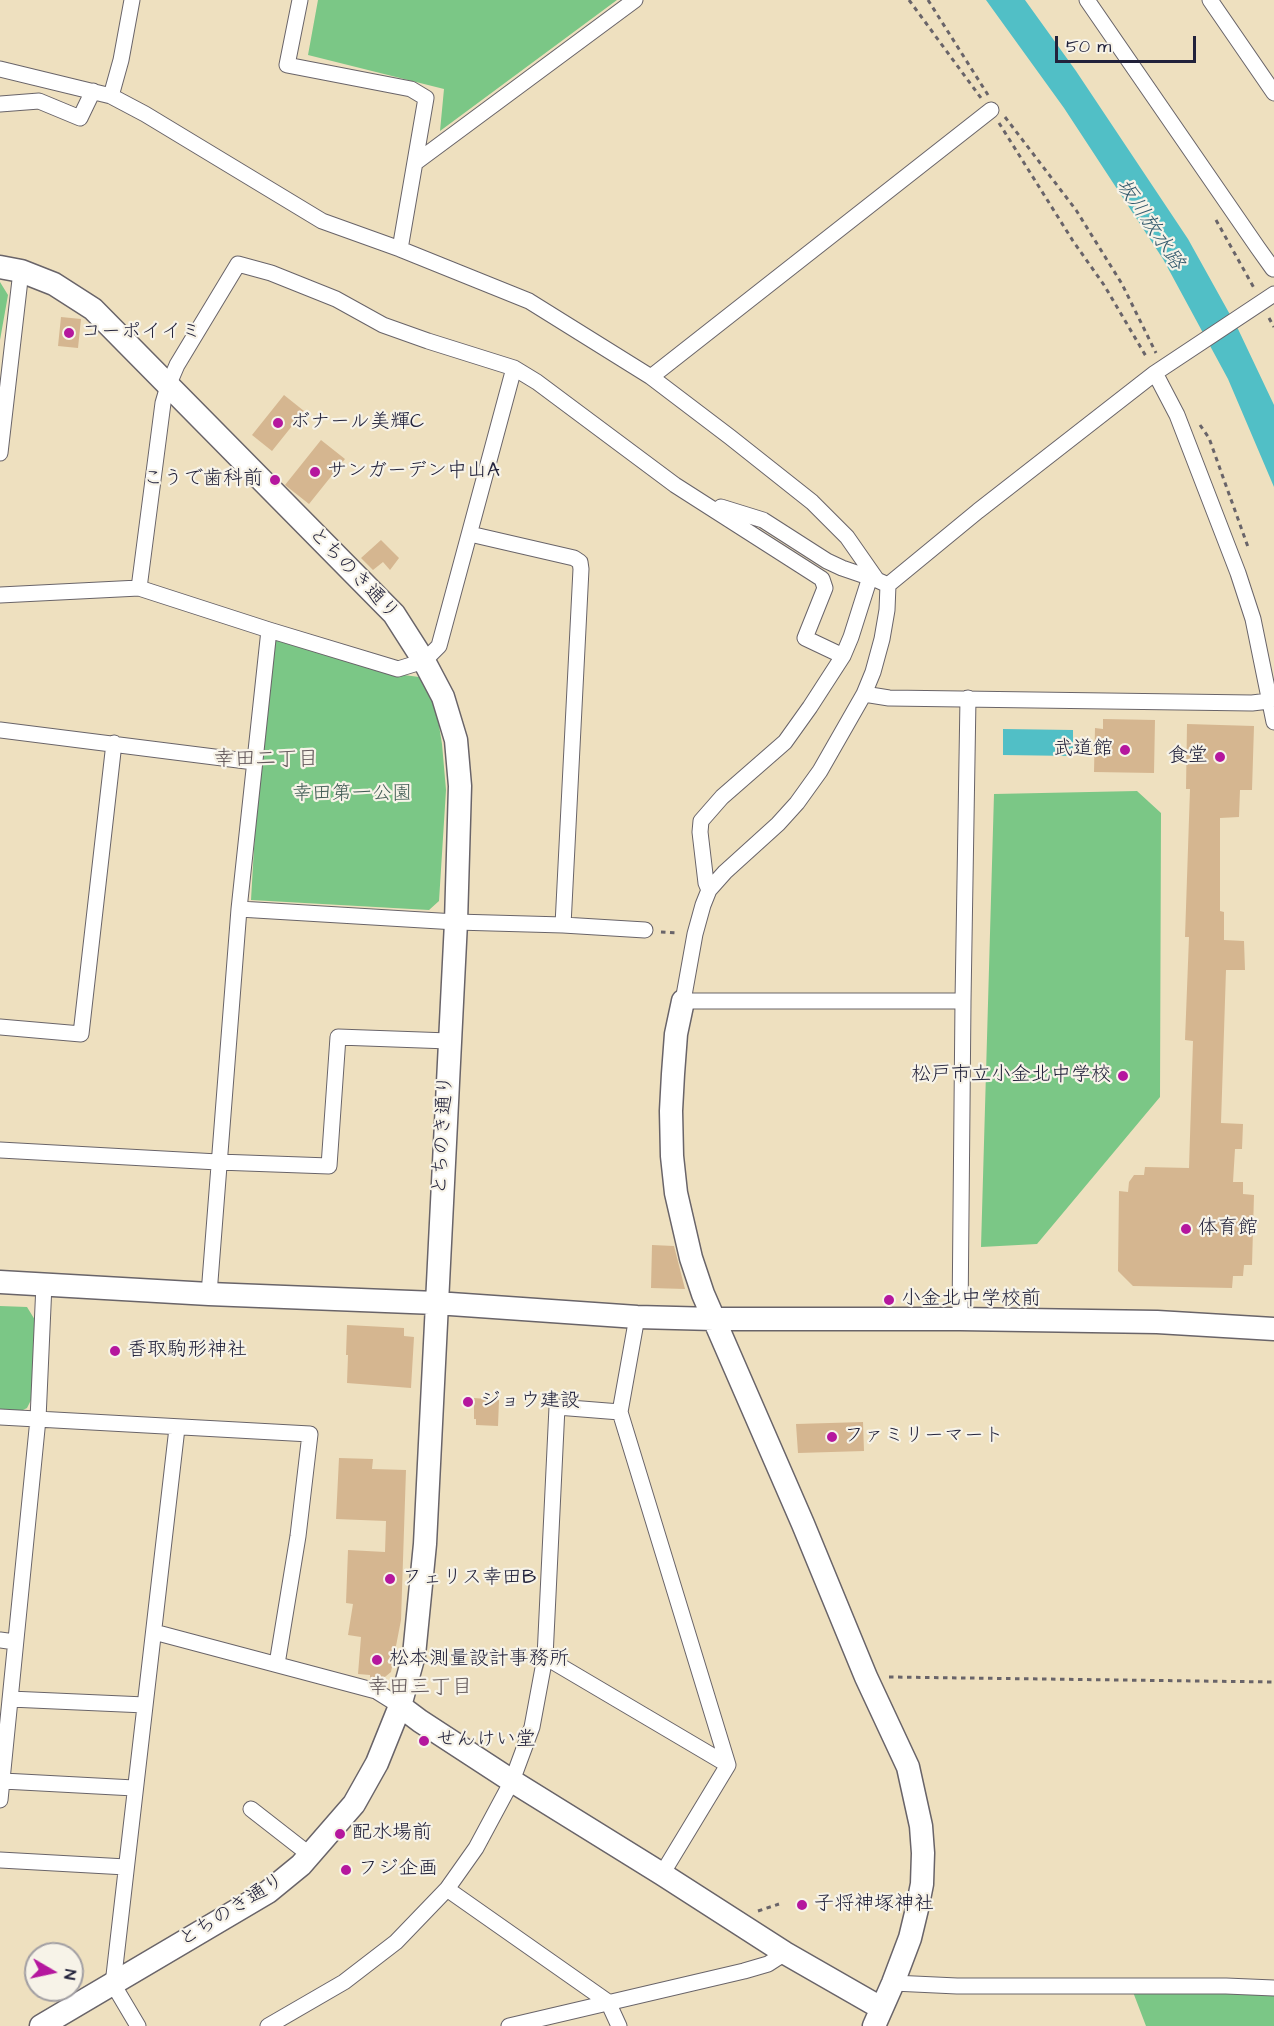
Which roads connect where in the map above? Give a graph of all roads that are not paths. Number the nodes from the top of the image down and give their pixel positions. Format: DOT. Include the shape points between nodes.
graph roads {
  1 [pos="132,0"];
  2 [pos="300,0"];
  3 [pos="635,0"];
  4 [pos="1210,0"];
  5 [pos="1092,2"];
  6 [pos="0,69"];
  7 [pos="93,91"];
  8 [pos="1274,93"];
  9 [pos="111,96"];
  10 [pos="0,104"];
  11 [pos="994,106"];
  12 [pos="415,163"];
  13 [pos="400,249"];
  14 [pos="1274,268"];
  15 [pos="10,269"];
  16 [pos="1268,298"];
  17 [pos="514,368"];
  18 [pos="1159,371"];
  19 [pos="651,377"];
  20 [pos="168,386"];
  21 [pos="0,453"];
  22 [pos="702,501"];
  23 [pos="470,534"];
  24 [pos="878,580"];
  25 [pos="139,588"];
  26 [pos="0,595"];
  27 [pos="269,630"];
  28 [pos="843,656"];
  29 [pos="423,661"];
  30 [pos="864,694"];
  31 [pos="968,698"];
  32 [pos="1269,701"];
  33 [pos="1274,722"];
  34 [pos="0,730"];
  35 [pos="114,743"];
  36 [pos="255,762"];
  37 [pos="709,890"];
  38 [pos="239,909"];
  39 [pos="456,922"];
  40 [pos="563,925"];
  41 [pos="645,930"];
  42 [pos="683,1001"];
  43 [pos="963,1001"];
  44 [pos="0,1027"];
  45 [pos="449,1041"];
  46 [pos="0,1150"];
  47 [pos="218,1162"];
  48 [pos="0,1282"];
  49 [pos="44,1284"];
  50 [pos="209,1293"];
  51 [pos="436,1303"];
  52 [pos="637,1317"];
  53 [pos="714,1319"];
  54 [pos="960,1319"];
  55 [pos="1274,1329"];
  56 [pos="620,1412"];
  57 [pos="0,1417"];
  58 [pos="38,1419"];
  59 [pos="177,1428"];
  60 [pos="154,1632"];
  61 [pos="8,1641"];
  62 [pos="545,1657"];
  63 [pos="277,1665"];
  64 [pos="10,1699"];
  65 [pos="145,1705"];
  66 [pos="400,1706"];
  67 [pos="728,1765"];
  68 [pos="3,1781"];
  69 [pos="512,1781"];
  70 [pos="134,1788"];
  71 [pos="0,1800"];
  72 [pos="252,1809"];
  73 [pos="310,1855"];
  74 [pos="0,1860"];
  75 [pos="126,1867"];
  76 [pos="662,1874"];
  77 [pos="447,1889"];
  78 [pos="785,1953"];
  79 [pos="893,1983"];
  80 [pos="113,1984"];
  81 [pos="1274,1988"];
  82 [pos="608,2002"];
  83 [pos="878,2017"];
  84 [pos="41,2026"];
  85 [pos="138,2026"];
  86 [pos="268,2026"];
  87 [pos="508,2026"];
  88 [pos="619,2026"];
  1 -- 9 [label="street"];
  2 -- 12 [label="street" via="287,65 411,89 426,98"];
  3 -- 12 [label="street"];
  4 -- 8 [label="street"];
  5 -- 14 [label="street"];
  6 -- 7 [label="street"];
  7 -- 9 [label="street"];
  7 -- 10 [label="street" via="80,118 39,101"];
  9 -- 13 [label="street" via="322,220"];
  11 -- 19 [label="street"];
  12 -- 13 [label="street"];
  13 -- 19 [label="street" via="530,301"];
  15 -- 20 [label="street, とちのき通り" via="54,284 93,309"];
  15 -- 21 [label="street"];
  16 -- 18 [label="street"];
  17 -- 20 [label="street" via="383,325 336,299 238,264"];
  17 -- 22 [label="street"];
  17 -- 23 [label="street"];
  18 -- 24 [label="street" via="978,511"];
  18 -- 32 [label="street" via="1238,573"];
  19 -- 24 [label="street" via="812,502 847,537"];
  20 -- 25 [label="street"];
  20 -- 29 [label="street, とちのき通り" via="394,614"];
  22 -- 24 [label="street" via="763,520 827,561"];
  22 -- 28 [label="street" via="822,579 825,588 805,638"];
  23 -- 29 [label="street" via="439,646"];
  23 -- 40 [label="street" via="580,562"];
  24 -- 28 [label="street"];
  24 -- 30 [label="street" via="887,610"];
  25 -- 26 [label="street"];
  25 -- 27 [label="street"];
  27 -- 29 [label="street" via="398,669"];
  27 -- 36 [label="street"];
  28 -- 37 [label="street" via="784,742 701,821"];
  29 -- 39 [label="street, とちのき通り" via="443,698 456,740 460,786"];
  30 -- 31 [label="street"];
  30 -- 37 [label="street" via="797,803"];
  31 -- 32 [label="street"];
  31 -- 43 [label="street"];
  32 -- 33 [label="street"];
  34 -- 35 [label="street"];
  35 -- 36 [label="street"];
  35 -- 44 [label="street" via="81,1034"];
  36 -- 38 [label="street"];
  37 -- 42 [label="street" via="695,934"];
  38 -- 39 [label="street"];
  38 -- 47 [label="street"];
  39 -- 40 [label="street"];
  39 -- 45 [label="street, とちのき通り"];
  40 -- 41 [label="street"];
  42 -- 43 [label="street"];
  42 -- 53 [label="street" via="676,1034 672,1156 691,1258"];
  43 -- 54 [label="street"];
  45 -- 47 [label="street" via="338,1037 329,1166"];
  45 -- 51 [label="street, とちのき通り"];
  46 -- 47 [label="street"];
  47 -- 50 [label="street"];
  48 -- 49 [label="street"];
  49 -- 50 [label="street"];
  49 -- 58 [label="street"];
  50 -- 51 [label="street"];
  51 -- 52 [label="street"];
  51 -- 66 [label="street, とちのき通り" via="425,1544 414,1655"];
  52 -- 53 [label="street"];
  52 -- 56 [label="street"];
  53 -- 54 [label="street"];
  53 -- 79 [label="street" via="908,1767 921,1826 922,1884 910,1938"];
  54 -- 55 [label="street" via="1157,1322"];
  56 -- 62 [label="street" via="558,1407"];
  56 -- 67 [label="street"];
  57 -- 58 [label="street"];
  58 -- 59 [label="street"];
  58 -- 61 [label="street"];
  59 -- 60 [label="street"];
  59 -- 63 [label="street" via="310,1434"];
  60 -- 63 [label="street"];
  60 -- 65 [label="street"];
  61 -- 64 [label="street"];
  62 -- 67 [label="street"];
  62 -- 69 [label="street" via="532,1727"];
  63 -- 66 [label="street" via="376,1691"];
  64 -- 65 [label="street"];
  64 -- 68 [label="street"];
  65 -- 70 [label="street"];
  66 -- 69 [label="street"];
  66 -- 73 [label="street, とちのき通り" via="377,1763 354,1804"];
  67 -- 76 [label="street"];
  68 -- 70 [label="street"];
  68 -- 71 [label="street"];
  69 -- 76 [label="street"];
  69 -- 77 [label="street" via="476,1848"];
  70 -- 75 [label="street"];
  72 -- 73 [label="street"];
  73 -- 80 [label="street, とちのき通り" via="268,1892"];
  74 -- 75 [label="street"];
  75 -- 80 [label="street"];
  76 -- 78 [label="street"];
  77 -- 82 [label="street"];
  77 -- 86 [label="street" via="396,1942 344,1982"];
  78 -- 82 [label="street" via="768,1964 744,1971"];
  78 -- 83 [label="street"];
  79 -- 81 [label="street"];
  79 -- 83 [label="street"];
  80 -- 84 [label="street, とちのき通り"];
  80 -- 85 [label="street"];
  82 -- 87 [label="street"];
  82 -- 88 [label="street"];
}
